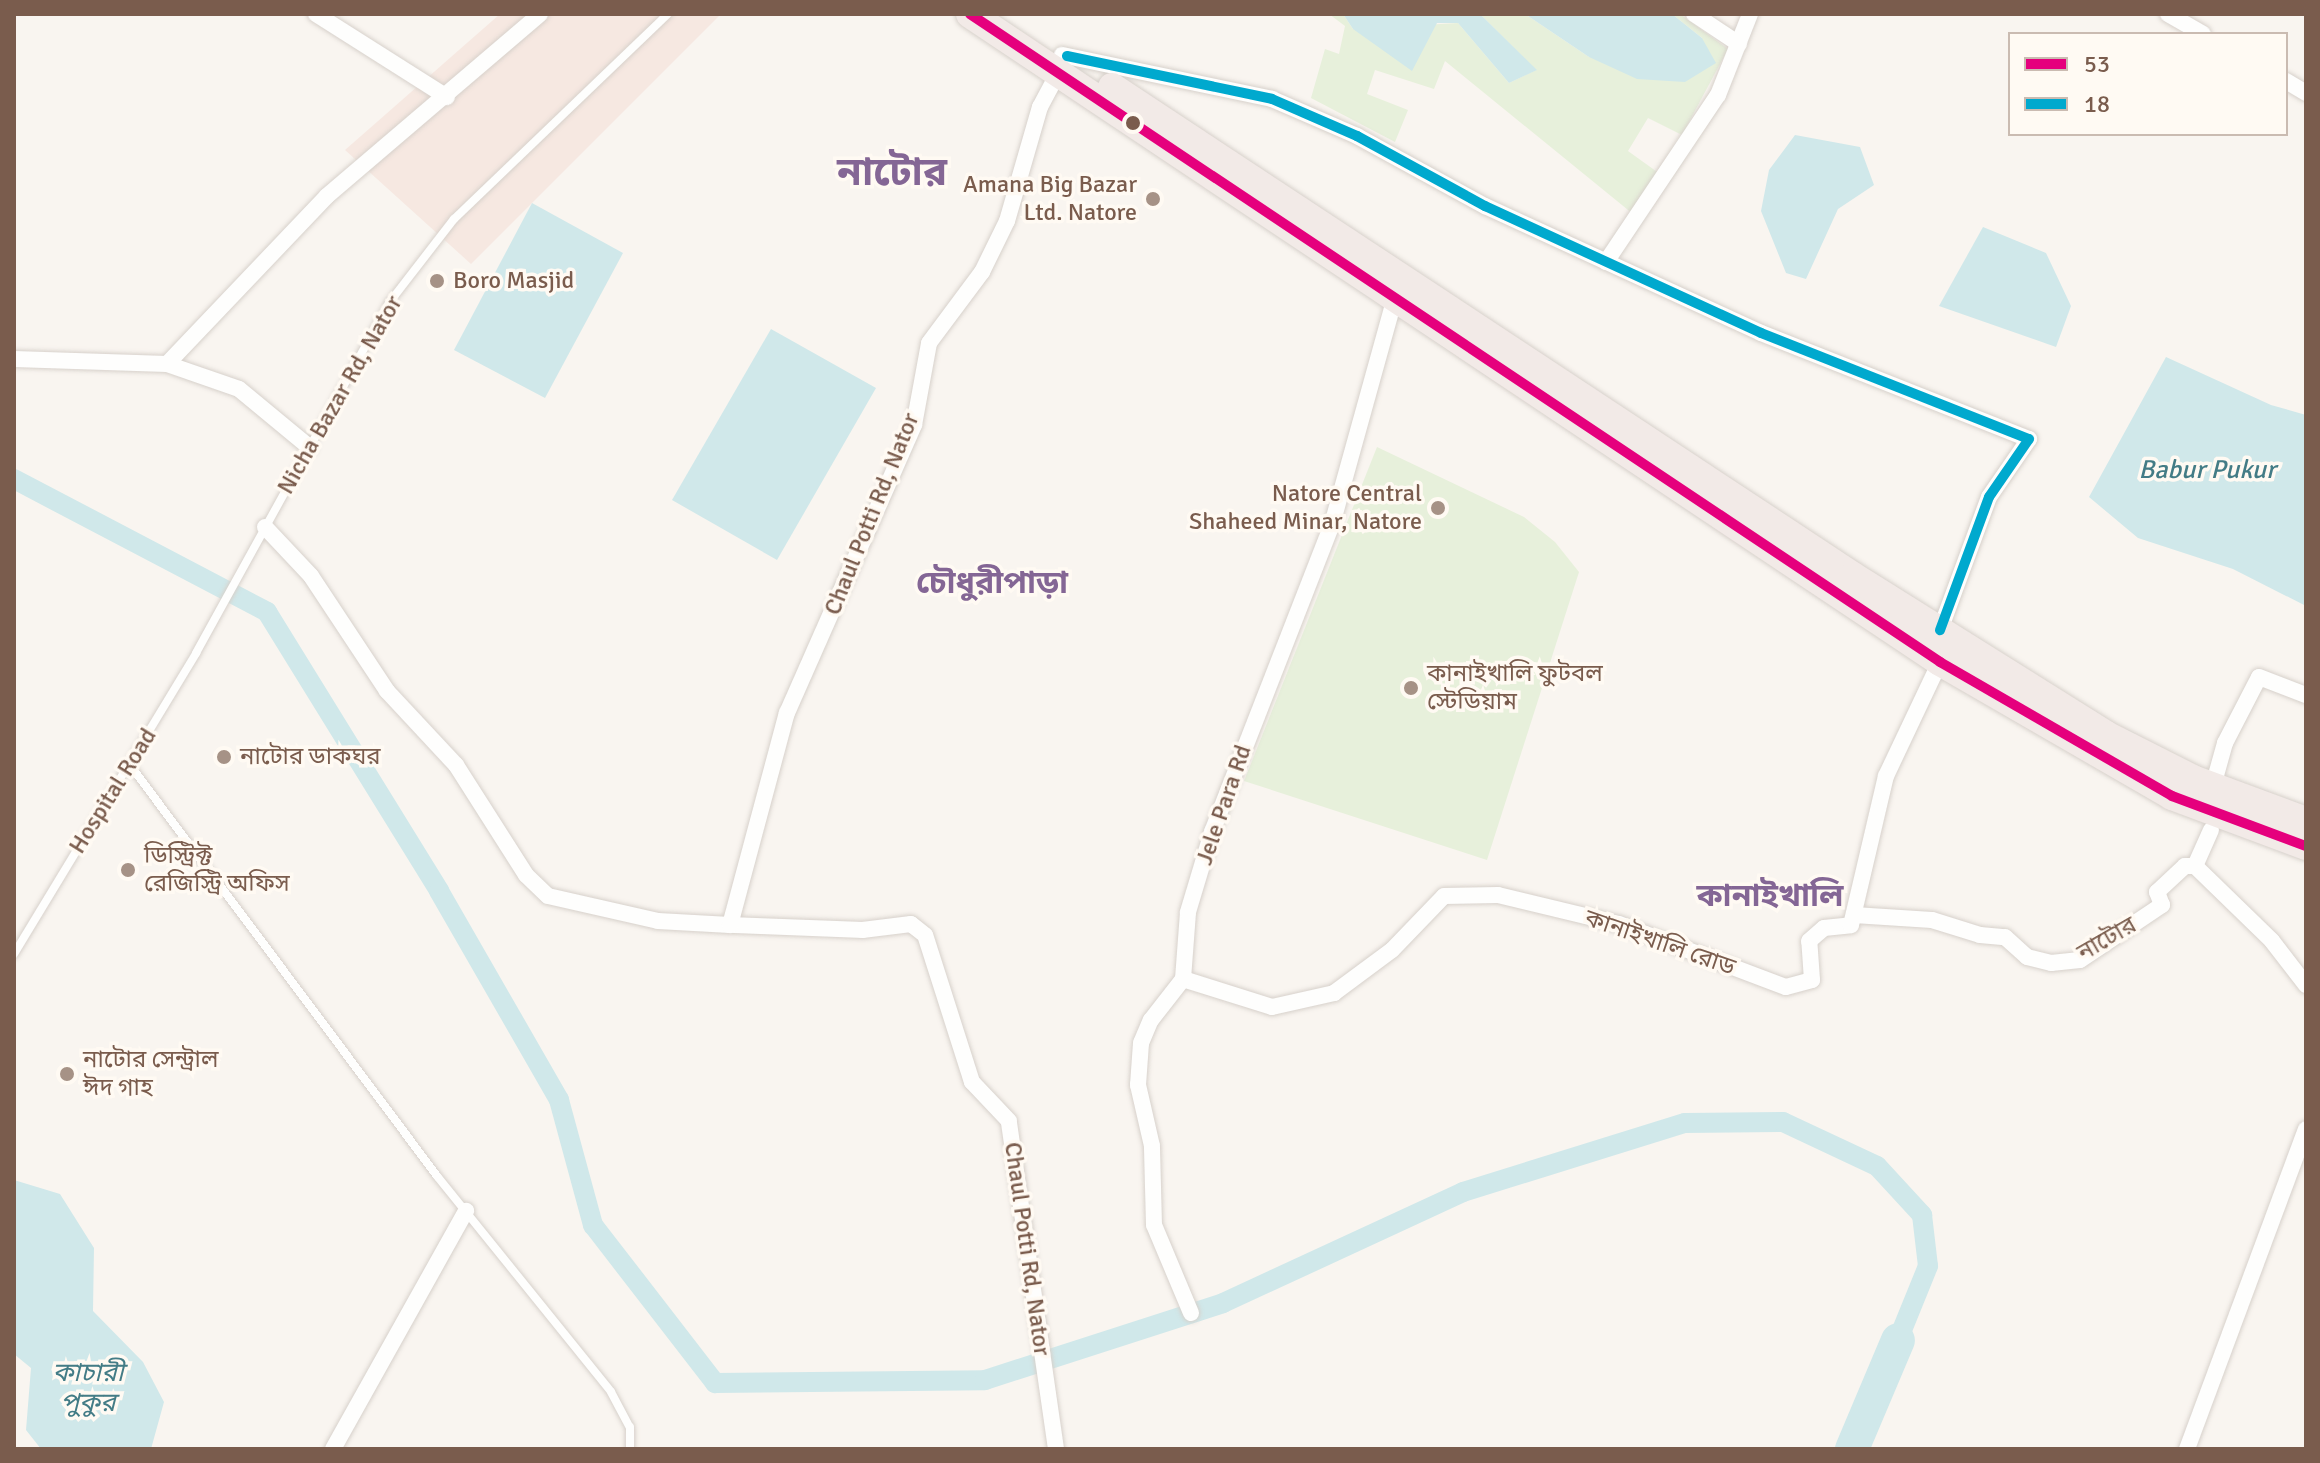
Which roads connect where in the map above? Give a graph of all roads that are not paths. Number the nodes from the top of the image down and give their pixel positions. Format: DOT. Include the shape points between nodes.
graph roads {
  1 [pos="316,14"];
  2 [pos="540,14"];
  3 [pos="668,14"];
  4 [pos="970,14"];
  5 [pos="1001,14"];
  6 [pos="1694,14"];
  7 [pos="1750,14"];
  8 [pos="2168,14"];
  9 [pos="2200,32"];
  10 [pos="1739,44"];
  11 [pos="1050,57"];
  12 [pos="2288,82"];
  13 [pos="2306,93"];
  14 [pos="447,97"];
  15 [pos="1606,262"];
  16 [pos="1395,297"];
  17 [pos="14,359"];
  18 [pos="167,364"];
  19 [pos="309,447"];
  20 [pos="265,527"];
  21 [pos="210,627"];
  22 [pos="1940,630"];
  23 [pos="1940,662"];
  24 [pos="2306,695"];
  25 [pos="130,765"];
  26 [pos="2213,786"];
  27 [pos="2306,821"];
  28 [pos="2211,830"];
  29 [pos="2306,846"];
  30 [pos="2195,866"];
  31 [pos="1854,915"];
  32 [pos="730,925"];
  33 [pos="14,954"];
  34 [pos="1183,979"];
  35 [pos="2306,985"];
  36 [pos="2306,1129"];
  37 [pos="466,1211"];
  38 [pos="1191,1313"];
  39 [pos="333,1449"];
  40 [pos="630,1449"];
  41 [pos="1056,1449"];
  42 [pos="2187,1449"];
  1 -- 14 [label="street"];
  2 -- 14 [label="street"];
  3 -- 19 [label="lane, Nicha Bazar Rd, Nator" via="454,219 389,303"];
  4 -- 11 [label="highway"];
  5 -- 11 [label="highway"];
  6 -- 10 [label="street"];
  7 -- 10 [label="street"];
  8 -- 9 [label="street"];
  10 -- 15 [label="street" via="1718,95"];
  11 -- 15 [label="street" via="1272,99 1357,136 1485,206"];
  11 -- 16 [label="highway"];
  11 -- 22 [label="highway" via="1254,175"];
  11 -- 32 [label="street, Chaul Potti Rd, Nator" via="1007,221 982,272 929,343 914,425 787,713"];
  12 -- 13 [label="street"];
  14 -- 18 [label="street" via="327,196"];
  15 -- 22 [label="street" via="1870,380 2029,439 1989,497"];
  16 -- 23 [label="highway"];
  16 -- 34 [label="street, Jele Para Rd" via="1333,521 1212,832 1188,912"];
  17 -- 18 [label="street"];
  18 -- 19 [label="street" via="239,389"];
  19 -- 20 [label="lane, Nicha Bazar Rd, Nator"];
  20 -- 21 [label="lane, Nicha Bazar Rd, Nator"];
  20 -- 32 [label="street, Chaul Potti Rd, Nator" via="320,588 387,691 456,765 526,875 548,896 658,921"];
  21 -- 25 [label="lane, Hospital Road"];
  22 -- 26 [label="highway" via="2106,735"];
  23 -- 29 [label="highway" via="2172,796"];
  23 -- 31 [label="street" via="1886,776"];
  24 -- 26 [label="street" via="2259,677 2225,743"];
  25 -- 33 [label="lane, Hospital Road"];
  25 -- 37 [label="lane"];
  26 -- 27 [label="highway"];
  28 -- 30 [label="street"];
  30 -- 31 [label="street, নাটোর" via="2185,866 2157,892 2162,905 2080,960 2051,963 2027,957 2005,937 1932,920"];
  30 -- 35 [label="street" via="2272,941"];
  31 -- 34 [label="street, কানাইখালি রোড" via="1851,925 1824,928 1809,941 1812,980 1786,987 1619,924 1498,895 1444,896 1392,950 1334,993 1272,1007"];
  32 -- 41 [label="street, Chaul Potti Rd, Nator" via="862,930 911,924 925,935 972,1082 1009,1121"];
  34 -- 38 [label="street" via="1151,1020 1141,1043 1138,1085 1152,1146 1154,1225"];
  36 -- 42 [label="street"];
  37 -- 39 [label="street"];
  37 -- 40 [label="lane" via="611,1392 630,1427"];
}
